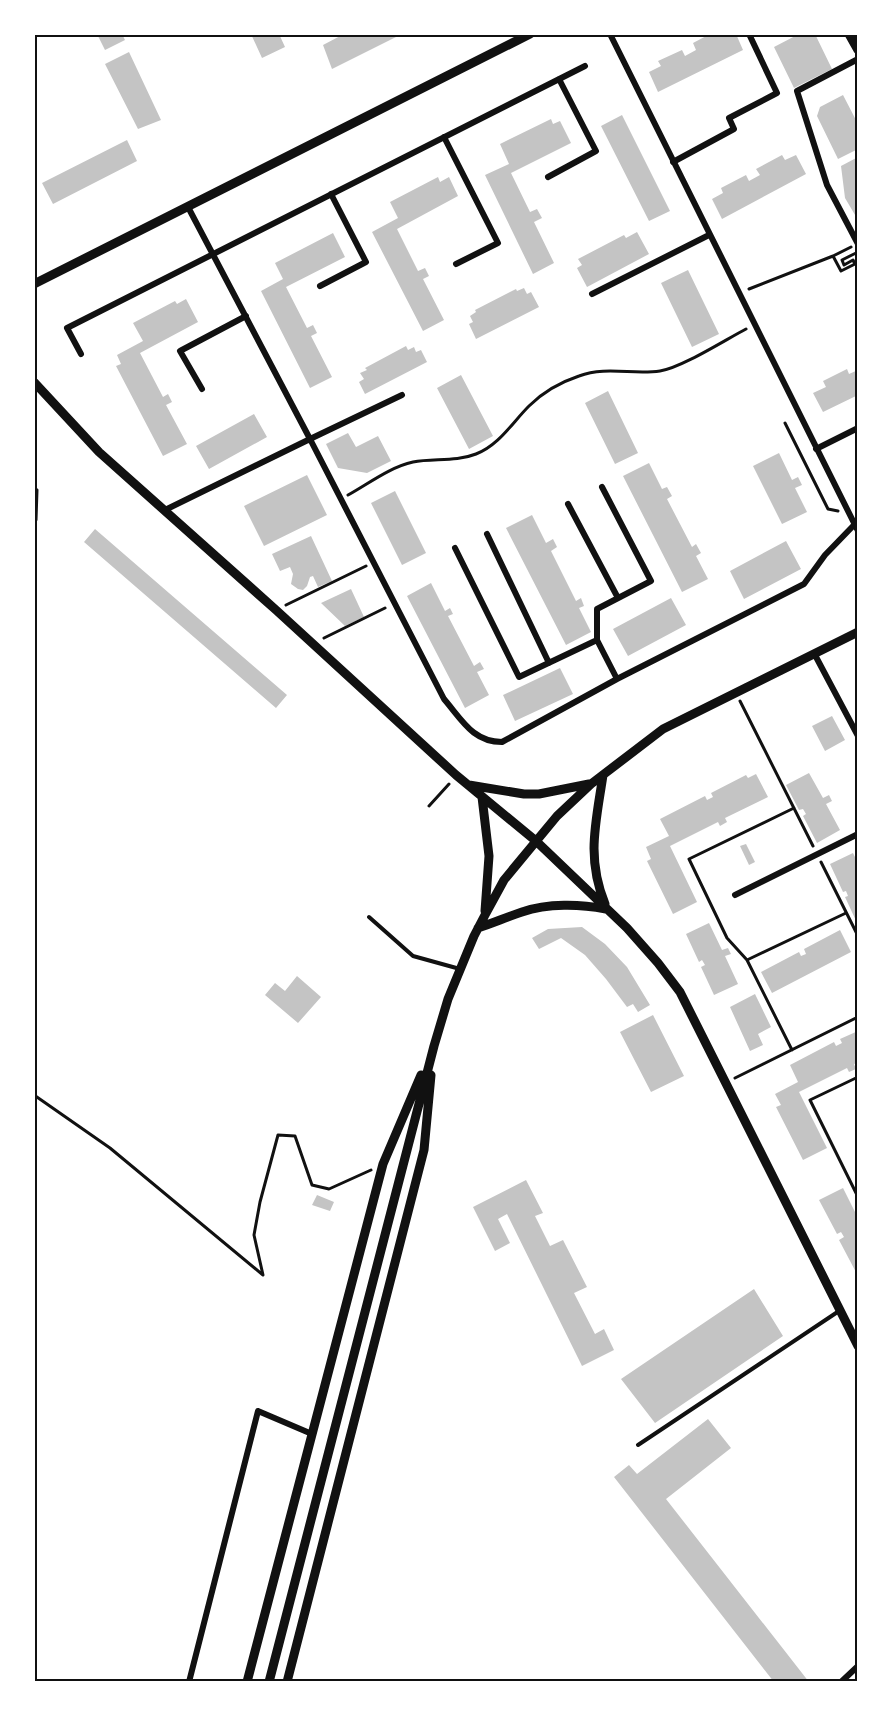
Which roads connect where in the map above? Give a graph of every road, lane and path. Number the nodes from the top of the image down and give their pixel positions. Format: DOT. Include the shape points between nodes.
graph roads {
  1 [pos="530,34"];
  2 [pos="610,34"];
  3 [pos="749,34"];
  4 [pos="849,34"];
  5 [pos="516,38"];
  6 [pos="858,50"];
  7 [pos="858,59"];
  8 [pos="585,66"];
  9 [pos="559,79"];
  10 [pos="444,137"];
  11 [pos="673,162"];
  12 [pos="548,177"];
  13 [pos="331,194"];
  14 [pos="188,207"];
  15 [pos="709,236"];
  16 [pos="854,245"];
  17 [pos="858,252"];
  18 [pos="213,253"];
  19 [pos="833,256"];
  20 [pos="456,264"];
  21 [pos="34,284"];
  22 [pos="320,286"];
  23 [pos="592,294"];
  24 [pos="739,294"];
  25 [pos="246,316"];
  26 [pos="754,324"];
  27 [pos="81,354"];
  28 [pos="34,382"];
  29 [pos="202,389"];
  30 [pos="402,395"];
  31 [pos="785,423"];
  32 [pos="858,428"];
  33 [pos="310,440"];
  34 [pos="816,449"];
  35 [pos="602,487"];
  36 [pos="34,488"];
  37 [pos="341,499"];
  38 [pos="568,504"];
  39 [pos="165,510"];
  40 [pos="848,513"];
  41 [pos="36,520"];
  42 [pos="856,528"];
  43 [pos="487,534"];
  44 [pos="455,548"];
  45 [pos="373,562"];
  46 [pos="618,598"];
  47 [pos="395,603"];
  48 [pos="276,610"];
  49 [pos="858,633"];
  50 [pos="597,640"];
  51 [pos="312,644"];
  52 [pos="815,655"];
  53 [pos="549,663"];
  54 [pos="617,679"];
  55 [pos="735,692"];
  56 [pos="858,736"];
  57 [pos="603,775"];
  58 [pos="456,776"];
  59 [pos="591,784"];
  60 [pos="468,785"];
  61 [pos="482,797"];
  62 [pos="429,807"];
  63 [pos="794,807"];
  64 [pos="858,834"];
  65 [pos="536,841"];
  66 [pos="817,854"];
  67 [pos="735,895"];
  68 [pos="607,909"];
  69 [pos="846,913"];
  70 [pos="485,915"];
  71 [pos="369,917"];
  72 [pos="478,928"];
  73 [pos="858,936"];
  74 [pos="747,960"];
  75 [pos="460,969"];
  76 [pos="858,1017"];
  77 [pos="434,1046"];
  78 [pos="792,1050"];
  79 [pos="858,1077"];
  80 [pos="725,1083"];
  81 [pos="34,1095"];
  82 [pos="383,1164"];
  83 [pos="858,1197"];
  84 [pos="840,1310"];
  85 [pos="854,1331"];
  86 [pos="858,1346"];
  87 [pos="312,1434"];
  88 [pos="638,1445"];
  89 [pos="858,1666"];
  90 [pos="189,1682"];
  91 [pos="247,1682"];
  92 [pos="269,1682"];
  93 [pos="287,1682"];
  94 [pos="841,1682"];
  1 -- 5 [label="street"];
  2 -- 11 [label="street"];
  3 -- 11 [label="street" via="777,93 729,118 734,129"];
  4 -- 6 [label="street"];
  5 -- 14 [label="street"];
  7 -- 16 [label="street" via="797,91 827,185"];
  8 -- 9 [label="street"];
  9 -- 10 [label="street"];
  9 -- 12 [label="street" via="596,151"];
  10 -- 13 [label="street"];
  10 -- 20 [label="street" via="498,243"];
  11 -- 15 [label="street"];
  13 -- 18 [label="street"];
  13 -- 22 [label="street" via="366,262"];
  14 -- 18 [label="street"];
  14 -- 21 [label="street"];
  15 -- 23 [label="street"];
  15 -- 24 [label="street"];
  16 -- 19 [label="path"];
  17 -- 19 [label="path" via="842,260 844,265 853,260 855,264 841,271"];
  18 -- 25 [label="street"];
  18 -- 27 [label="street" via="67,328"];
  19 -- 24 [label="path"];
  24 -- 26 [label="street"];
  25 -- 29 [label="street" via="180,351"];
  25 -- 33 [label="street"];
  26 -- 34 [label="street"];
  26 -- 37 [label="path" via="663,371 599,371 566,381 546,391 490,447 475,455 411,463"];
  28 -- 39 [label="street" via="99,452"];
  30 -- 33 [label="street"];
  31 -- 40 [label="path" via="828,509"];
  32 -- 34 [label="street"];
  33 -- 37 [label="street"];
  33 -- 39 [label="street"];
  34 -- 40 [label="street"];
  35 -- 46 [label="street" via="651,581"];
  36 -- 41 [label="path"];
  37 -- 45 [label="street"];
  38 -- 46 [label="street"];
  39 -- 48 [label="street"];
  40 -- 42 [label="street"];
  42 -- 54 [label="street" via="825,555 804,584"];
  43 -- 53 [label="street"];
  44 -- 53 [label="street" via="519,677"];
  45 -- 47 [label="street"];
  45 -- 48 [label="path"];
  46 -- 50 [label="street" via="597,609"];
  47 -- 51 [label="path"];
  47 -- 54 [label="street" via="444,699 475,735 489,742 502,742"];
  48 -- 51 [label="street"];
  49 -- 52 [label="street"];
  50 -- 53 [label="street"];
  50 -- 54 [label="street"];
  51 -- 58 [label="street"];
  52 -- 55 [label="street"];
  52 -- 56 [label="street"];
  55 -- 57 [label="street" via="663,729"];
  55 -- 63 [label="path"];
  57 -- 59 [label="street"];
  57 -- 68 [label="street" via="594,868"];
  58 -- 60 [label="street"];
  58 -- 62 [label="path"];
  59 -- 60 [label="street" via="539,794"];
  59 -- 65 [label="street"];
  60 -- 61 [label="street"];
  61 -- 65 [label="street"];
  61 -- 70 [label="street" via="489,856"];
  63 -- 66 [label="path"];
  63 -- 74 [label="path" via="689,859 727,938"];
  64 -- 66 [label="street"];
  65 -- 68 [label="street"];
  65 -- 70 [label="street" via="504,880"];
  66 -- 67 [label="street"];
  66 -- 69 [label="path"];
  68 -- 72 [label="street" via="545,907"];
  68 -- 80 [label="street" via="680,992"];
  69 -- 73 [label="path"];
  69 -- 74 [label="path"];
  70 -- 72 [label="street"];
  71 -- 75 [label="lane" via="413,956"];
  72 -- 75 [label="street"];
  74 -- 78 [label="path"];
  75 -- 77 [label="street"];
  76 -- 78 [label="path"];
  77 -- 82 [label="street"];
  77 -- 92 [label="street"];
  77 -- 93 [label="street" via="424,1150"];
  78 -- 80 [label="path"];
  79 -- 83 [label="path" via="810,1100"];
  80 -- 84 [label="street"];
  81 -- 82 [label="path" via="110,1148 263,1275 254,1234 278,1135 295,1136 312,1185 329,1189"];
  82 -- 87 [label="street"];
  84 -- 85 [label="street"];
  84 -- 88 [label="lane"];
  85 -- 86 [label="street"];
  87 -- 90 [label="street" via="258,1412"];
  87 -- 91 [label="street"];
  89 -- 94 [label="street"];
}
